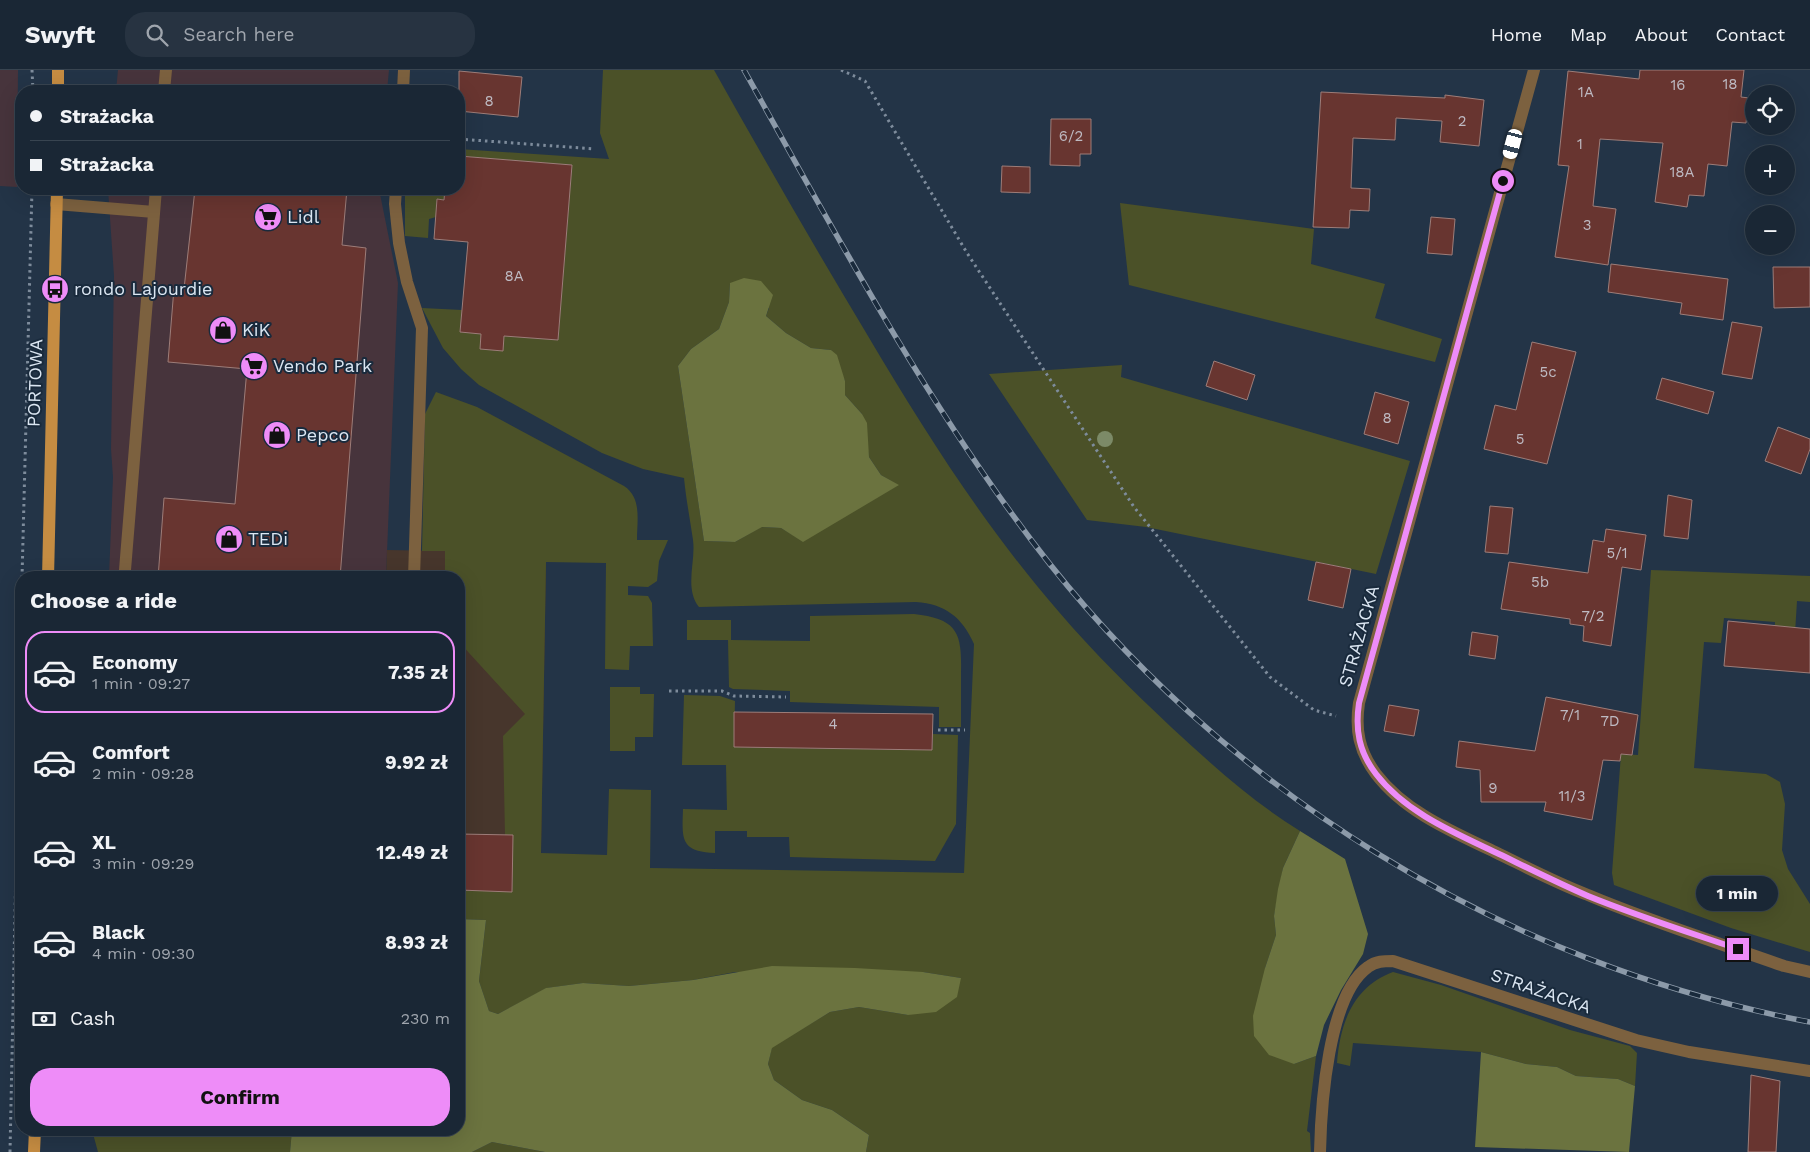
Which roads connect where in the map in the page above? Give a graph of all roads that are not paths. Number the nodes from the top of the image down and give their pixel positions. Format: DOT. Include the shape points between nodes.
graph roads {
  1 [pos="58,70"];
  2 [pos="166,70"];
  3 [pos="404,70"];
  4 [pos="1534,70"];
  5 [pos="58,85"];
  6 [pos="165,85"];
  7 [pos="403,85"];
  8 [pos="57,195"];
  9 [pos="155,195"];
  10 [pos="396,195"];
  11 [pos="56,204"];
  12 [pos="154,212"];
  13 [pos="125,570"];
  14 [pos="48,571"];
  15 [pos="414,571"];
  16 [pos="1810,972"];
  17 [pos="1810,1071"];
  18 [pos="35,1136"];
  19 [pos="34,1152"];
  20 [pos="1320,1152"];
  1 -- 5 [label="main road"];
  2 -- 6 [label="street"];
  3 -- 7 [label="street"];
  4 -- 16 [label="street, STRAŻACKA" via="1359,703 1356,722 1360,746 1376,774 1392,791 1442,827 1604,902 1784,966"];
  8 -- 11 [label="main road, PORTOWA"];
  9 -- 12 [label="street"];
  10 -- 15 [label="street" via="399,243 422,328"];
  11 -- 12 [label="street"];
  11 -- 14 [label="main road, PORTOWA"];
  12 -- 13 [label="street"];
  17 -- 20 [label="street, STRAŻACKA" via="1689,1052 1636,1040 1393,961 1377,962 1360,974 1338,1014 1326,1072"];
  18 -- 19 [label="main road"];
}
